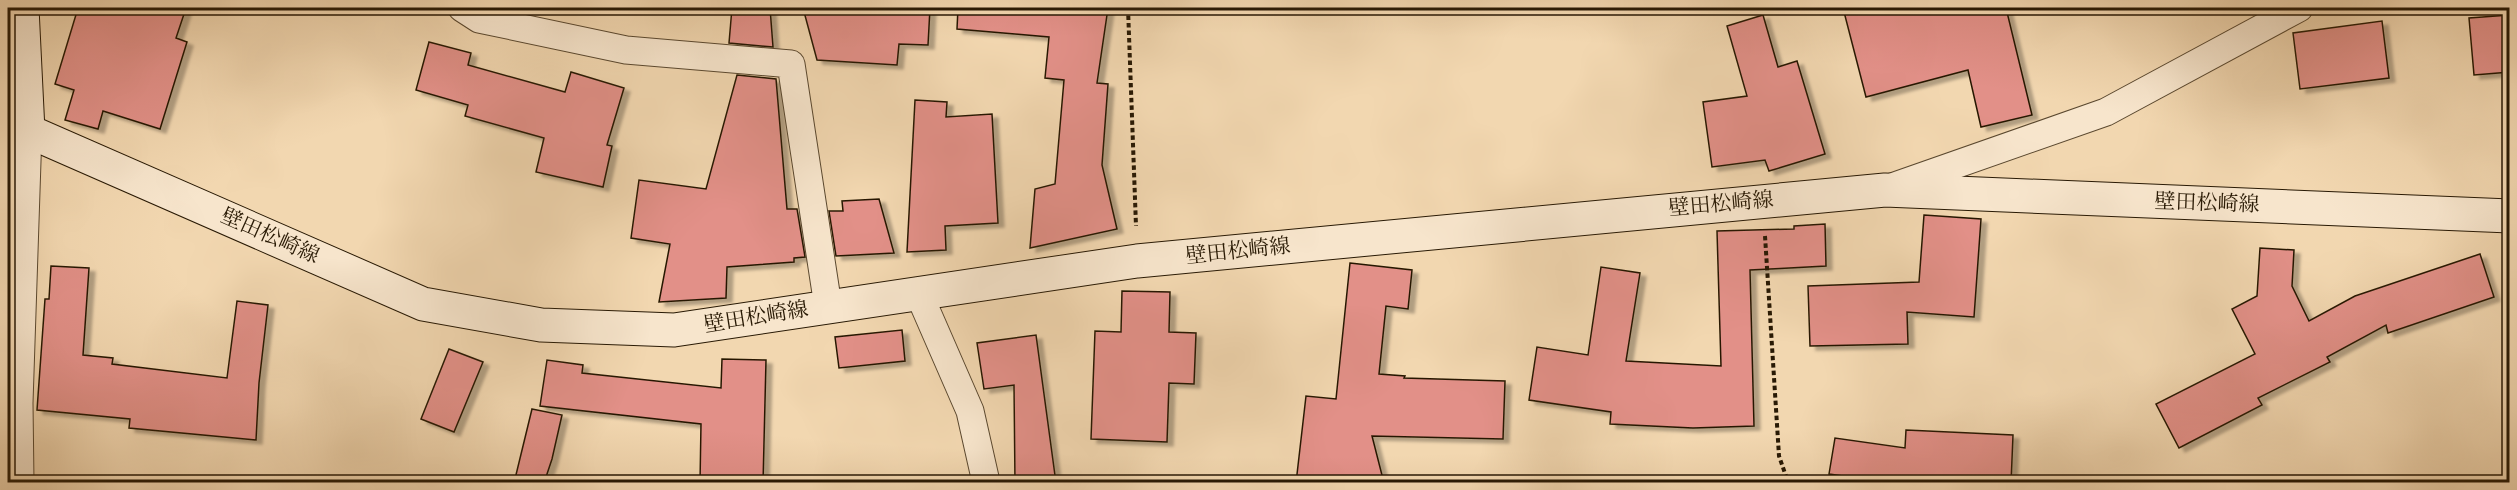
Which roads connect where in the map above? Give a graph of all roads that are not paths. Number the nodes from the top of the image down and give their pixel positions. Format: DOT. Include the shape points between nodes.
graph roads {
  1 [pos="22,8"];
  2 [pos="462,8"];
  3 [pos="2299,8"];
  4 [pos="18,128"];
  5 [pos="1885,190"];
  6 [pos="2510,216"];
  7 [pos="919,294"];
  8 [pos="828,306"];
  9 [pos="13,404"];
  10 [pos="20,483"];
  11 [pos="986,483"];
  1 -- 4 [label="main road"];
  2 -- 8 [label="street" via="479,19 626,50 791,64"];
  3 -- 5 [label="street" via="2106,112"];
  4 -- 8 [label="main road, 壁田松崎線" via="423,304 541,325 674,330"];
  4 -- 9 [label="street"];
  5 -- 6 [label="main road, 壁田松崎線"];
  5 -- 7 [label="main road, 壁田松崎線" via="1137,261"];
  7 -- 8 [label="main road, 壁田松崎線"];
  7 -- 11 [label="street" via="970,411"];
  9 -- 10 [label="street"];
}
